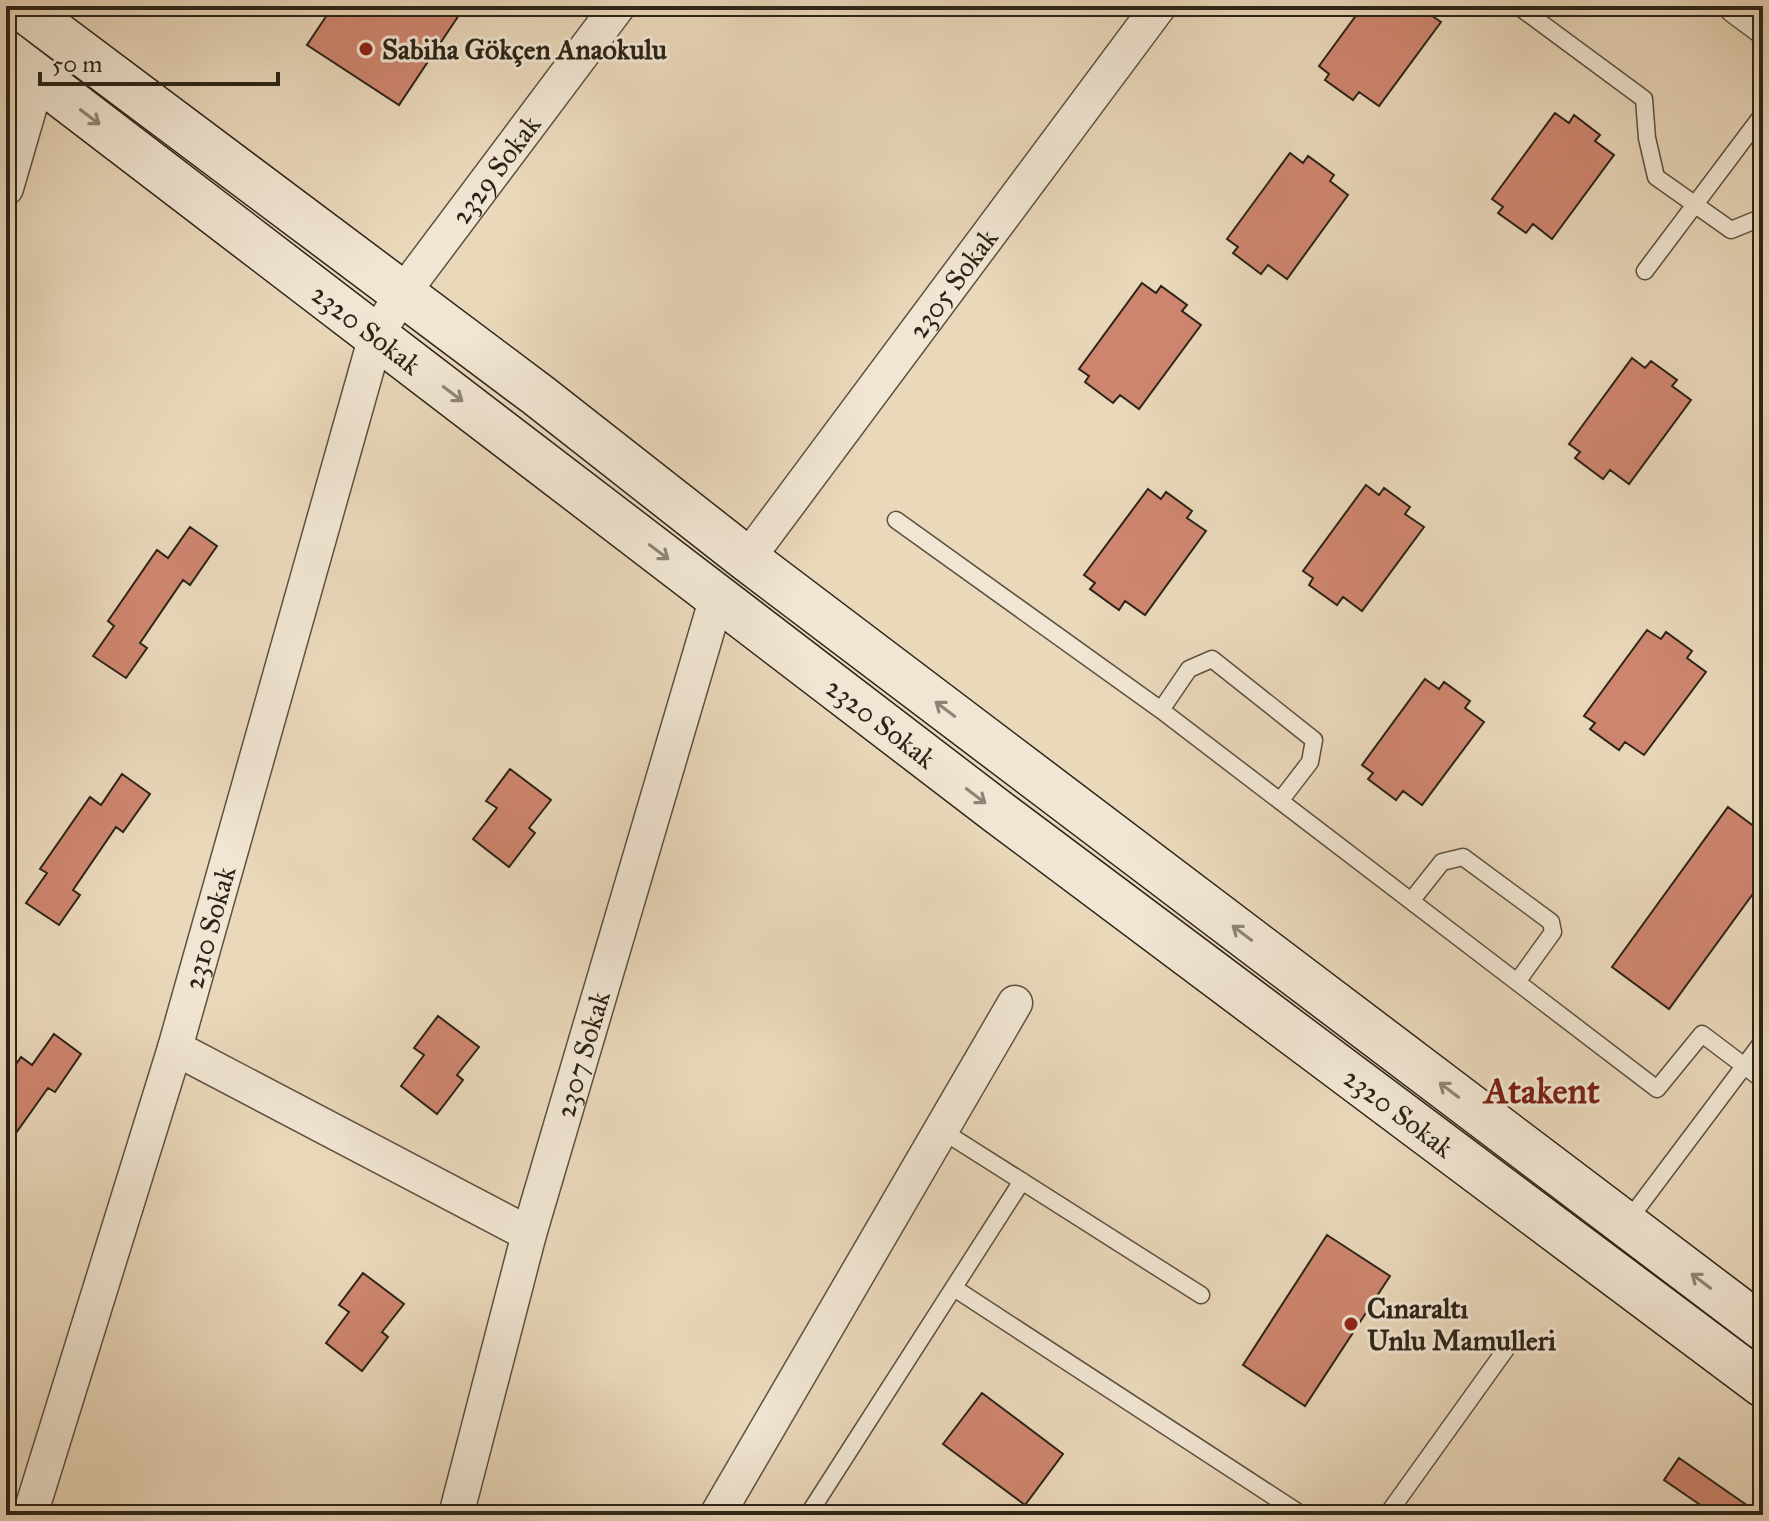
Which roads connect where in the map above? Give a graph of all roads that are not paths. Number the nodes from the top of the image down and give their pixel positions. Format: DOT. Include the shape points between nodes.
graph roads {
  1 [pos="19,6"];
  2 [pos="618,6"];
  3 [pos="1159,6"];
  4 [pos="1518,6"];
  5 [pos="1736,6"];
  6 [pos="1763,26"];
  7 [pos="22,65"];
  8 [pos="1763,114"];
  9 [pos="6,188"];
  10 [pos="1694,206"];
  11 [pos="1763,217"];
  12 [pos="1645,271"];
  13 [pos="402,294"];
  14 [pos="376,336"];
  15 [pos="896,520"];
  16 [pos="747,559"];
  17 [pos="717,597"];
  18 [pos="1161,710"];
  19 [pos="1280,801"];
  20 [pos="1411,901"];
  21 [pos="1517,982"];
  22 [pos="1015,1003"];
  23 [pos="1763,1041"];
  24 [pos="175,1048"];
  25 [pos="1744,1065"];
  26 [pos="1763,1080"];
  27 [pos="941,1130"];
  28 [pos="1022,1181"];
  29 [pos="1626,1224"];
  30 [pos="529,1234"];
  31 [pos="954,1288"];
  32 [pos="1201,1295"];
  33 [pos="1763,1328"];
  34 [pos="1506,1349"];
  35 [pos="1763,1385"];
  36 [pos="1284,1510"];
  37 [pos="30,1515"];
  38 [pos="456,1515"];
  39 [pos="717,1515"];
  40 [pos="808,1515"];
  41 [pos="1302,1515"];
  42 [pos="1387,1515"];
  1 -- 13 [label="street, 2320 Sokak"];
  2 -- 13 [label="street, 2329 Sokak"];
  3 -- 16 [label="street, 2305 Sokak"];
  4 -- 10 [label="lane" via="1644,99 1656,177"];
  5 -- 6 [label="street"];
  7 -- 9 [label="street"];
  7 -- 14 [label="street, 2320 Sokak, one-way"];
  8 -- 10 [label="lane"];
  10 -- 11 [label="lane" via="1731,230"];
  10 -- 12 [label="lane"];
  13 -- 14 [label="street, 2329 Sokak"];
  13 -- 16 [label="street, 2320 Sokak"];
  14 -- 17 [label="street, 2320 Sokak, one-way"];
  14 -- 24 [label="street, 2310 Sokak"];
  15 -- 18 [label="lane"];
  29 -- 16 [label="street, 2320 Sokak, one-way"];
  17 -- 30 [label="street, 2307 Sokak"];
  17 -- 35 [label="street, 2320 Sokak, one-way"];
  18 -- 19 [label="lane"];
  18 -- 19 [label="lane" via="1189,669 1212,659 1314,740 1310,762"];
  19 -- 20 [label="lane"];
  20 -- 21 [label="lane"];
  20 -- 21 [label="lane" via="1442,862 1463,857 1551,922 1553,932"];
  21 -- 25 [label="lane" via="1657,1089 1702,1034"];
  22 -- 27 [label="street"];
  23 -- 25 [label="lane"];
  24 -- 30 [label="street"];
  24 -- 37 [label="street, 2310 Sokak"];
  25 -- 26 [label="lane"];
  25 -- 29 [label="lane"];
  27 -- 28 [label="lane"];
  27 -- 39 [label="street"];
  28 -- 31 [label="lane"];
  28 -- 32 [label="lane"];
  33 -- 29 [label="street, 2320 Sokak, one-way"];
  30 -- 38 [label="street, 2307 Sokak"];
  31 -- 36 [label="lane"];
  31 -- 40 [label="lane"];
  34 -- 42 [label="lane"];
  36 -- 41 [label="lane"];
}
